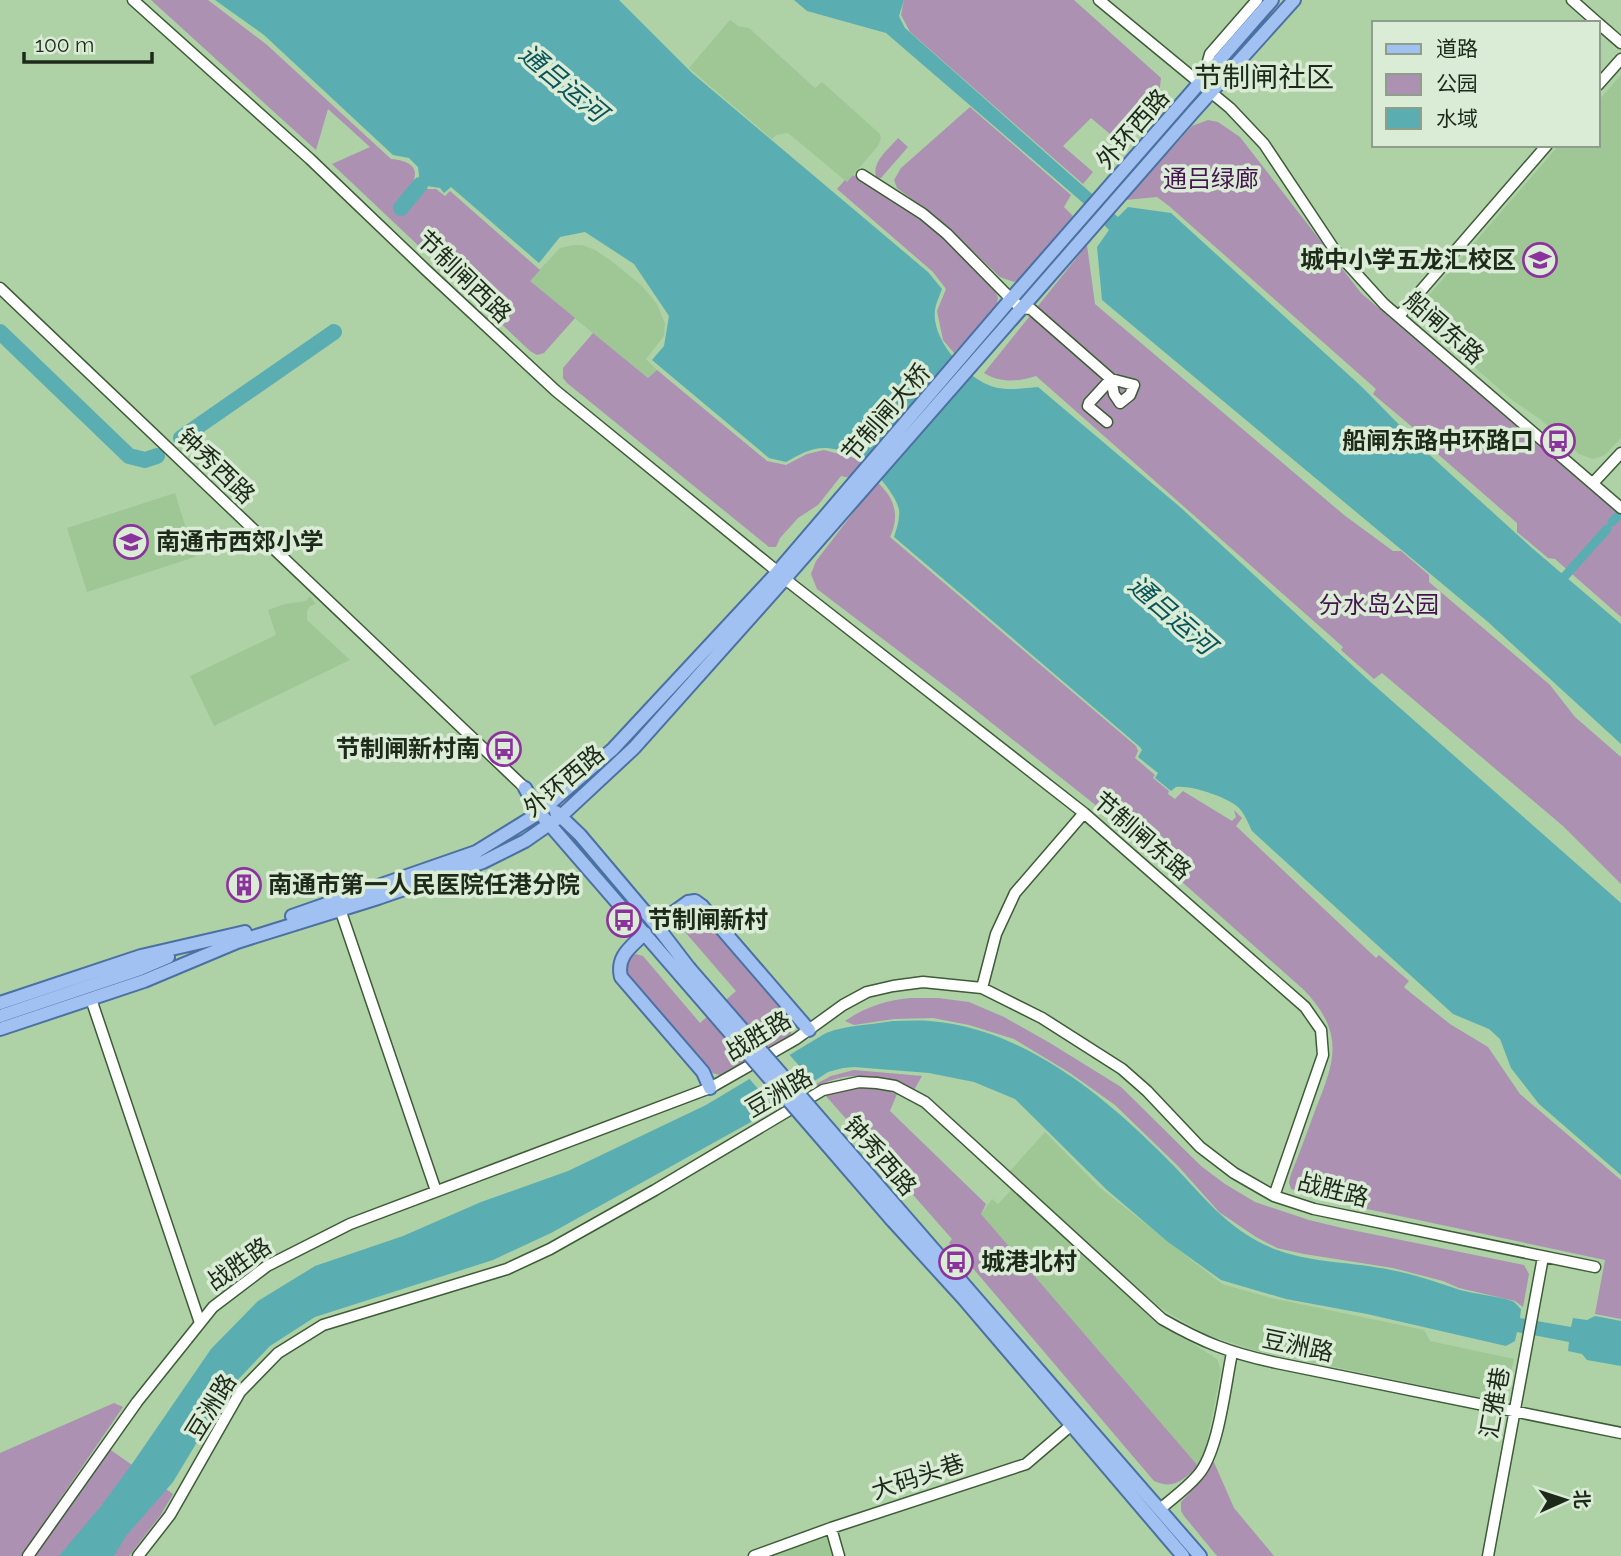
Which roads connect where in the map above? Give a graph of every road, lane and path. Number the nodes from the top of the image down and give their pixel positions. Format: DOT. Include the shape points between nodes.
graph roads {
  1 [pos="133,0"];
  2 [pos="1099,0"];
  3 [pos="1256,0"];
  4 [pos="1272,0"];
  5 [pos="1294,0"];
  6 [pos="1572,0"];
  7 [pos="1596,21"];
  8 [pos="1600,25"];
  9 [pos="1621,43"];
  10 [pos="1621,59"];
  11 [pos="1200,82"];
  12 [pos="1600,83"];
  13 [pos="1211,93"];
  14 [pos="1544,147"];
  15 [pos="862,175"];
  16 [pos="1112,194"];
  17 [pos="0,288"];
  18 [pos="1011,299"];
  19 [pos="1021,308"];
  20 [pos="1399,316"];
  21 [pos="1107,422"];
  22 [pos="1621,453"];
  23 [pos="1593,483"];
  24 [pos="1621,508"];
  25 [pos="828,521"];
  26 [pos="782,575"];
  27 [pos="526,788"];
  28 [pos="544,809"];
  29 [pos="1084,813"];
  30 [pos="561,816"];
  31 [pos="549,825"];
  32 [pos="340,909"];
  33 [pos="656,925"];
  34 [pos="645,933"];
  35 [pos="237,938"];
  36 [pos="685,972"];
  37 [pos="982,988"];
  38 [pos="91,999"];
  39 [pos="0,1003"];
  40 [pos="0,1016"];
  41 [pos="0,1029"];
  42 [pos="809,1030"];
  43 [pos="710,1088"];
  44 [pos="436,1191"];
  45 [pos="1274,1196"];
  46 [pos="1543,1257"];
  47 [pos="1595,1267"];
  48 [pos="200,1324"];
  49 [pos="1232,1353"];
  50 [pos="1515,1412"];
  51 [pos="1076,1421"];
  52 [pos="1621,1433"];
  53 [pos="1160,1509"];
  54 [pos="831,1528"];
  55 [pos="28,1556"];
  56 [pos="138,1556"];
  57 [pos="754,1556"];
  58 [pos="839,1556"];
  59 [pos="1183,1556"];
  60 [pos="1200,1556"];
  61 [pos="1488,1556"];
  1 -- 26 [label="street, 节制闸西路" via="556,391"];
  2 -- 11 [label="street, 船闸东路"];
  3 -- 11 [label="street" via="1210,54"];
  4 -- 11 [label="main road, 外环西路"];
  5 -- 13 [label="main road, 外环西路"];
  6 -- 7 [label="street"];
  8 -- 9 [label="street"];
  10 -- 12 [label="street"];
  11 -- 13 [label="street, 船闸东路"];
  11 -- 16 [label="main road, 外环西路"];
  13 -- 16 [label="main road, 外环西路"];
  13 -- 20 [label="street, 船闸东路" via="1264,144 1334,249"];
  14 -- 20 [label="street"];
  15 -- 18 [label="street" via="923,214"];
  16 -- 18 [label="main road" via="1082,217"];
  16 -- 19 [label="main road" via="1093,227"];
  17 -- 27 [label="street, 钟秀西路"];
  18 -- 19 [label="street"];
  18 -- 25 [label="main road, 节制闸大桥"];
  19 -- 21 [label="street" via="1031,309 1111,379 1088,406"];
  19 -- 25 [label="main road, 节制闸大桥"];
  20 -- 23 [label="street, 船闸东路"];
  22 -- 23 [label="street"];
  23 -- 24 [label="street, 船闸东路"];
  25 -- 26 [label="main road, 外环西路"];
  26 -- 28 [label="main road, 外环西路" via="613,749"];
  26 -- 29 [label="street, 节制闸东路"];
  26 -- 30 [label="main road, 外环西路" via="634,747"];
  27 -- 28 [label="main road, 外环西路"];
  28 -- 30 [label="main road, 钟秀西路"];
  28 -- 31 [label="main road, 钟秀西路"];
  28 -- 35 [label="main road, 外环西路" via="466,856"];
  29 -- 37 [label="street" via="1015,893 996,934"];
  29 -- 45 [label="street, 节制闸东路" via="1305,1007 1321,1030 1324,1055"];
  30 -- 31 [label="main road, 外环西路"];
  30 -- 33 [label="main road, 钟秀西路"];
  31 -- 32 [label="main road, 外环西路" via="484,862"];
  31 -- 34 [label="main road, 钟秀西路"];
  32 -- 35 [label="main road, 外环西路"];
  32 -- 44 [label="street"];
  33 -- 36 [label="main road, 钟秀西路"];
  33 -- 42 [label="main road" via="695,901"];
  34 -- 36 [label="main road, 钟秀西路"];
  34 -- 43 [label="main road" via="622,955 621,977 703,1072"];
  35 -- 38 [label="main road, 外环西路" via="144,981"];
  35 -- 39 [label="main road, 外环西路" via="141,956"];
  35 -- 40 [label="main road, 外环西路"];
  36 -- 51 [label="main road, 钟秀西路, bridge" via="964,1299"];
  37 -- 42 [label="street, 战胜路" via="923,982 867,992"];
  37 -- 45 [label="street, 战胜路" via="1042,1018 1122,1069 1200,1147"];
  38 -- 41 [label="main road, 外环西路"];
  38 -- 48 [label="street"];
  42 -- 43 [label="street, 战胜路"];
  43 -- 44 [label="street, 战胜路"];
  44 -- 48 [label="street, 战胜路" via="350,1224 267,1266 213,1307"];
  45 -- 46 [label="street, 战胜路" via="1314,1209"];
  46 -- 47 [label="street, 战胜路"];
  46 -- 50 [label="street, 汇雅巷"];
  48 -- 55 [label="street, 战胜路" via="137,1402"];
  49 -- 50 [label="street, 豆洲路"];
  49 -- 53 [label="street" via="1207,1462"];
  49 -- 56 [label="street, 豆洲路" via="1162,1319 925,1102 895,1086 842,1084 823,1090 550,1249 507,1269 323,1325 278,1353 240,1392 176,1506"];
  50 -- 52 [label="street, 豆洲路"];
  50 -- 61 [label="street, 汇雅巷"];
  51 -- 53 [label="main road, 钟秀西路"];
  51 -- 54 [label="street, 大码头巷" via="1026,1465"];
  51 -- 59 [label="main road, 钟秀西路"];
  53 -- 60 [label="main road, 钟秀西路"];
  54 -- 57 [label="street, 大码头巷"];
  54 -- 58 [label="street"];
}
